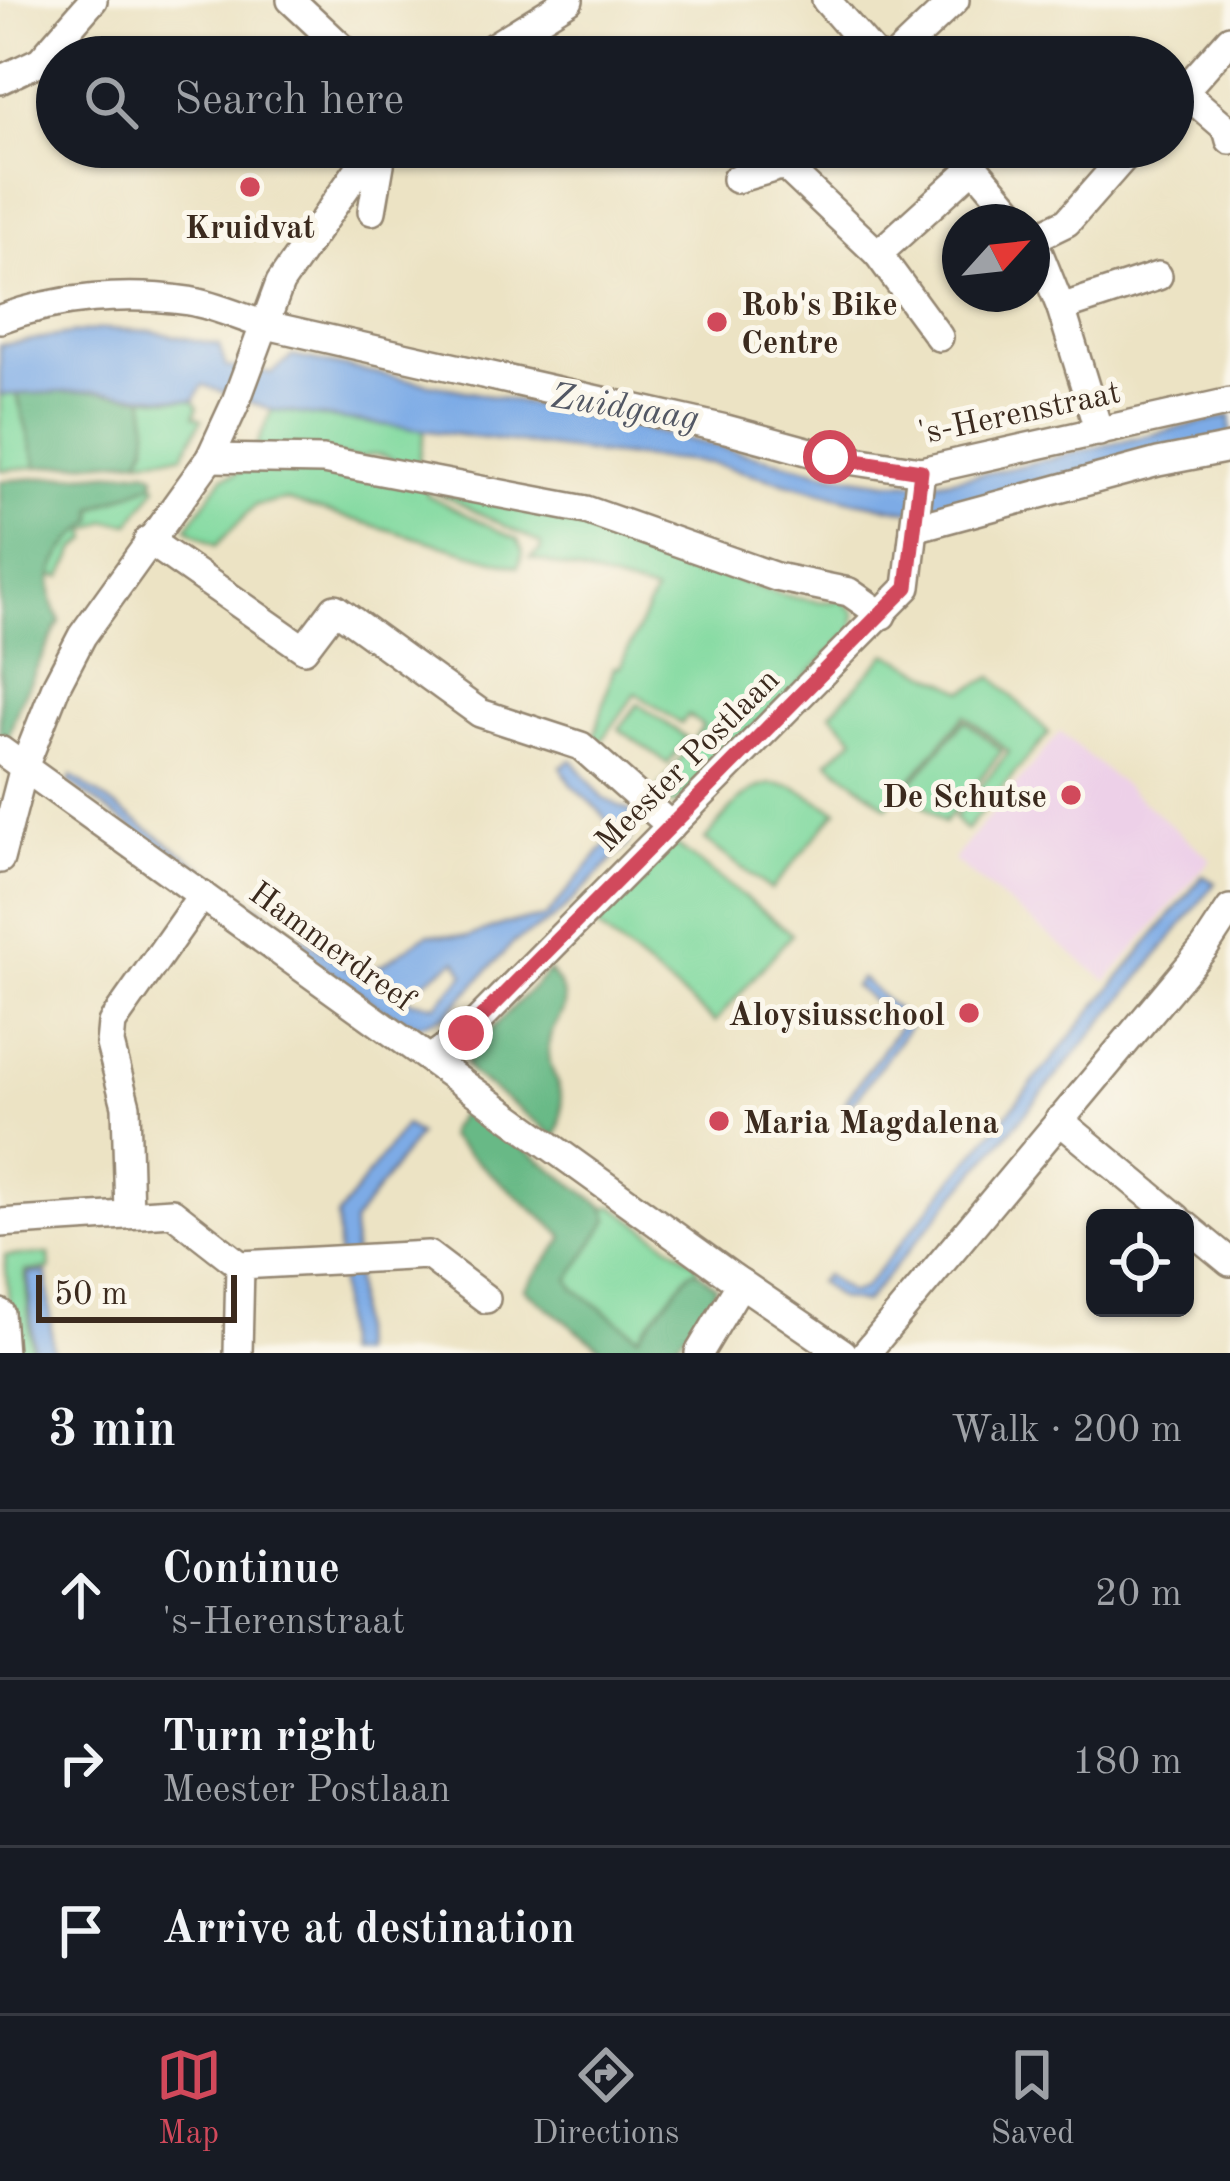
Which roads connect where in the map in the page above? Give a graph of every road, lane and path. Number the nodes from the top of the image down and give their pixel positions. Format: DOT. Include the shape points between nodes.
graph roads {
  1 [pos="93,0"];
  2 [pos="291,0"];
  3 [pos="569,0"];
  4 [pos="826,0"];
  5 [pos="955,0"];
  6 [pos="62,36"];
  7 [pos="330,36"];
  8 [pos="511,36"];
  9 [pos="858,36"];
  10 [pos="917,36"];
  11 [pos="1230,39"];
  12 [pos="36,63"];
  13 [pos="1194,79"];
  14 [pos="0,80"];
  15 [pos="1194,107"];
  16 [pos="1230,140"];
  17 [pos="363,168"];
  18 [pos="376,168"];
  19 [pos="764,168"];
  20 [pos="805,168"];
  21 [pos="955,168"];
  22 [pos="976,168"];
  23 [pos="1115,168"];
  24 [pos="736,179"];
  25 [pos="1006,204"];
  26 [pos="372,211"];
  27 [pos="1050,230"];
  28 [pos="878,254"];
  29 [pos="1158,276"];
  30 [pos="1050,280"];
  31 [pos="1061,308"];
  32 [pos="0,319"];
  33 [pos="259,335"];
  34 [pos="939,337"];
  35 [pos="1230,402"];
  36 [pos="1099,431"];
  37 [pos="1230,448"];
  38 [pos="210,458"];
  39 [pos="921,476"];
  40 [pos="915,522"];
  41 [pos="148,540"];
  42 [pos="882,615"];
  43 [pos="0,750"];
  44 [pos="24,767"];
  45 [pos="671,826"];
  46 [pos="0,859"];
  47 [pos="202,895"];
  48 [pos="1230,909"];
  49 [pos="430,1059"];
  50 [pos="1059,1120"];
  51 [pos="1166,1209"];
  52 [pos="129,1214"];
  53 [pos="0,1223"];
  54 [pos="1194,1232"];
  55 [pos="1230,1262"];
  56 [pos="240,1265"];
  57 [pos="736,1280"];
  58 [pos="486,1299"];
  59 [pos="0,1313"];
  60 [pos="3,1353"];
  61 [pos="238,1353"];
  62 [pos="699,1353"];
  63 [pos="843,1353"];
  64 [pos="866,1353"];
  1 -- 6 [label="street"];
  2 -- 7 [label="street"];
  3 -- 8 [label="street"];
  4 -- 9 [label="street"];
  5 -- 10 [label="street"];
  11 -- 13 [label="street"];
  12 -- 14 [label="street"];
  15 -- 16 [label="street" via="1227,129"];
  17 -- 33 [label="street" via="280,283"];
  18 -- 26 [label="street"];
  19 -- 24 [label="street"];
  20 -- 28 [label="street"];
  21 -- 28 [label="street"];
  22 -- 25 [label="street"];
  23 -- 27 [label="street" via="1067,222"];
  28 -- 34 [label="street"];
  29 -- 31 [label="street"];
  30 -- 31 [label="street"];
  31 -- 36 [label="street"];
  32 -- 33 [label="street, 's-Herenstraat" via="55,303 190,301"];
  33 -- 38 [label="street"];
  33 -- 39 [label="street, 's-Herenstraat"];
  35 -- 36 [label="street, 's-Herenstraat"];
  36 -- 39 [label="street, 's-Herenstraat"];
  37 -- 40 [label="street"];
  38 -- 41 [label="street"];
  38 -- 42 [label="street" via="323,460 586,510 776,577 849,592"];
  39 -- 40 [label="street, Meester Postlaan"];
  40 -- 42 [label="street, Meester Postlaan" via="907,587"];
  41 -- 44 [label="street" via="82,636"];
  41 -- 45 [label="street" via="304,649 335,608 480,713 581,746"];
  42 -- 45 [label="street, Meester Postlaan"];
  43 -- 44 [label="street, Hammerdreef"];
  44 -- 46 [label="street"];
  44 -- 47 [label="street, Hammerdreef"];
  45 -- 49 [label="street, Meester Postlaan" via="466,1033"];
  47 -- 49 [label="street, Hammerdreef"];
  47 -- 52 [label="street" via="112,1023 126,1106"];
  48 -- 50 [label="street"];
  49 -- 57 [label="street, Hammerdreef"];
  50 -- 51 [label="street"];
  50 -- 64 [label="street"];
  52 -- 53 [label="street"];
  52 -- 56 [label="street" via="172,1213"];
  54 -- 55 [label="street"];
  56 -- 58 [label="street" via="428,1255"];
  56 -- 61 [label="street"];
  57 -- 62 [label="street"];
  57 -- 63 [label="street, Hammerdreef"];
  59 -- 60 [label="street"];
}
